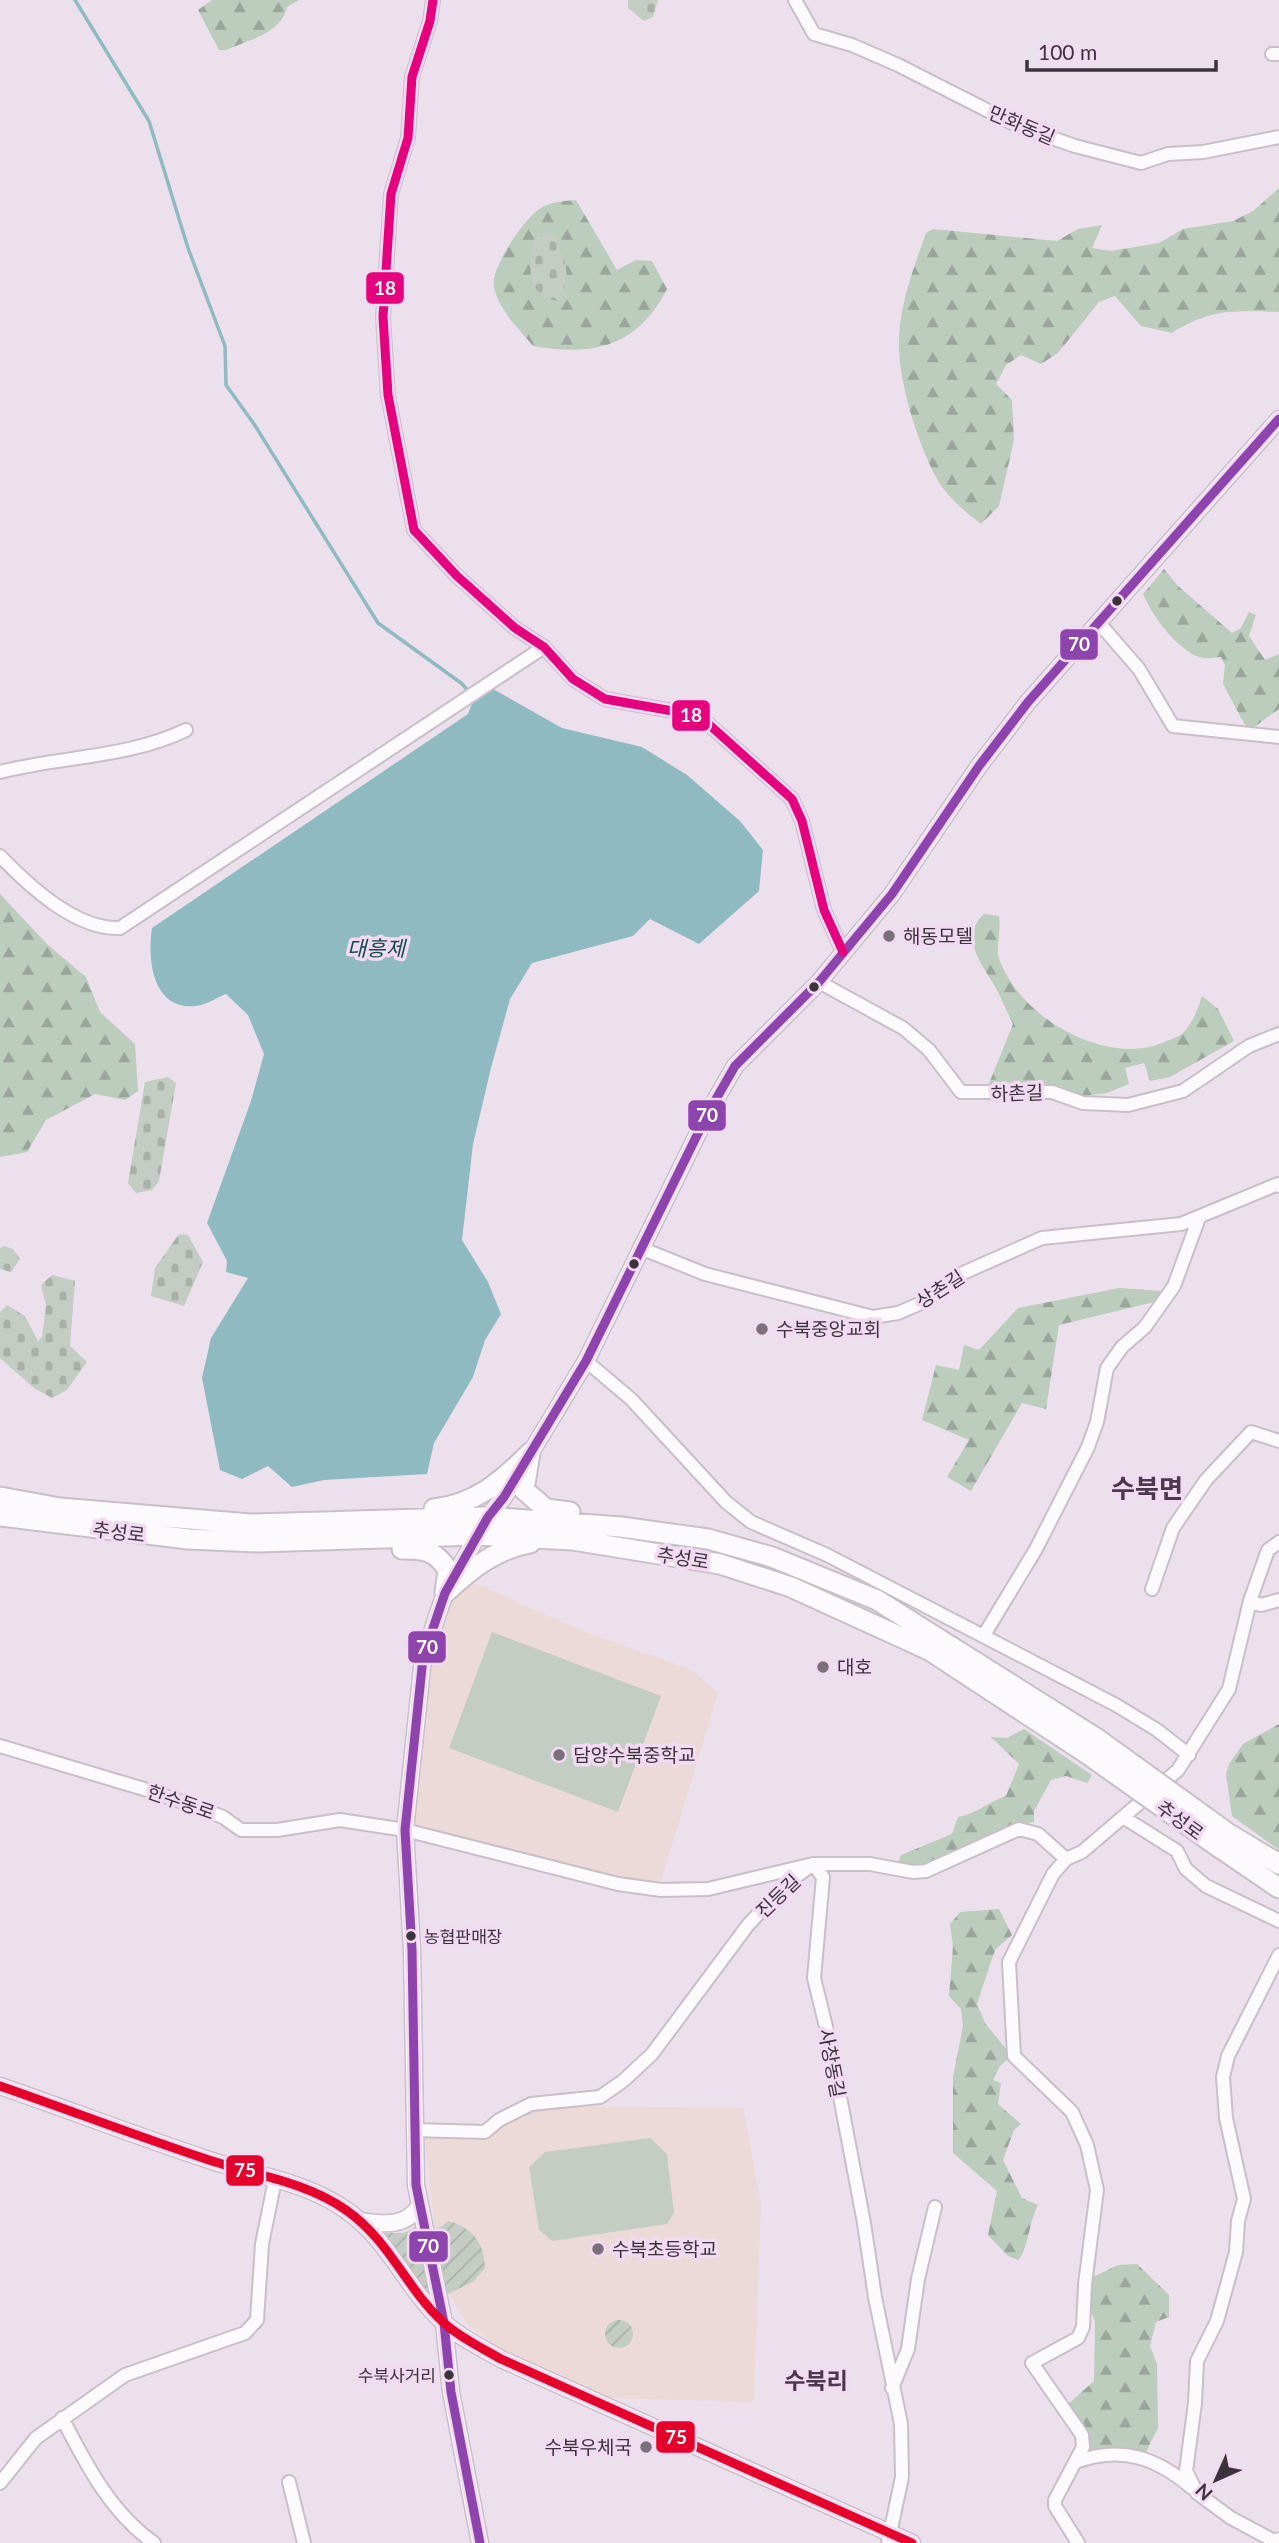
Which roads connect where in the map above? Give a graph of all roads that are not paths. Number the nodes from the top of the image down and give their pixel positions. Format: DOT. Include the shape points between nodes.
graph roads {
  1 [pos="433,0"];
  2 [pos="795,0"];
  3 [pos="1279,137"];
  4 [pos="1279,419"];
  5 [pos="1099,624"];
  6 [pos="544,647"];
  7 [pos="186,730"];
  8 [pos="1279,737"];
  9 [pos="0,772"];
  10 [pos="0,856"];
  11 [pos="843,953"];
  12 [pos="819,982"];
  13 [pos="1279,1034"];
  14 [pos="1279,1184"];
  15 [pos="1199,1218"];
  16 [pos="643,1249"];
  17 [pos="586,1361"];
  18 [pos="1279,1441"];
  19 [pos="530,1453"];
  20 [pos="0,1497"];
  21 [pos="0,1516"];
  22 [pos="488,1517"];
  23 [pos="236,1522"];
  24 [pos="477,1535"];
  25 [pos="188,1539"];
  26 [pos="555,1539"];
  27 [pos="708,1539"];
  28 [pos="1279,1542"];
  29 [pos="1153,1589"];
  30 [pos="445,1593"];
  31 [pos="1279,1600"];
  32 [pos="1250,1601"];
  33 [pos="984,1635"];
  34 [pos="1091,1745"];
  35 [pos="0,1746"];
  36 [pos="1189,1755"];
  37 [pos="1123,1817"];
  38 [pos="405,1830"];
  39 [pos="1225,1841"];
  40 [pos="1066,1859"];
  41 [pos="813,1864"];
  42 [pos="1279,1864"];
  43 [pos="1279,1888"];
  44 [pos="1279,1921"];
  45 [pos="1279,1955"];
  46 [pos="0,2086"];
  47 [pos="414,2130"];
  48 [pos="275,2180"];
  49 [pos="419,2207"];
  50 [pos="935,2207"];
  51 [pos="360,2221"];
  52 [pos="444,2323"];
  53 [pos="892,2389"];
  54 [pos="62,2418"];
  55 [pos="1076,2462"];
  56 [pos="289,2482"];
  57 [pos="0,2483"];
  58 [pos="1197,2493"];
  59 [pos="888,2538"];
  60 [pos="1277,2542"];
  61 [pos="154,2543"];
  62 [pos="304,2543"];
  63 [pos="480,2543"];
  64 [pos="912,2543"];
  65 [pos="1078,2543"];
  1 -- 6 [label="street" via="412,77 408,138 389,204 383,317 388,395 414,530 506,620"];
  2 -- 3 [label="street, 만화동길" via="814,34 852,45 1018,126 1075,146 1141,163 1168,154"];
  4 -- 5 [label="street"];
  5 -- 8 [label="street" via="1139,670 1173,726"];
  5 -- 11 [label="street" via="1000,737 892,894"];
  6 -- 10 [label="street" via="120,928 108,929 69,913"];
  6 -- 11 [label="street" via="573,679 605,699 704,720 792,799 802,821 824,910"];
  7 -- 9 [label="street" via="167,740 107,755"];
  11 -- 12 [label="street"];
  12 -- 13 [label="street, 하촌길" via="903,1028 929,1049 961,1092 972,1094 1052,1092 1083,1103 1128,1105 1183,1091 1249,1046"];
  12 -- 16 [label="street" via="735,1066"];
  14 -- 15 [label="street, 상촌길"];
  15 -- 16 [label="street, 상촌길" via="1181,1224 1042,1238 963,1273 926,1301 873,1317 705,1274"];
  15 -- 33 [label="street" via="1174,1286 1107,1368 1088,1447 1036,1549"];
  16 -- 17 [label="street"];
  17 -- 19 [label="street"];
  17 -- 33 [label="street" via="631,1399 726,1502 751,1522"];
  18 -- 29 [label="street" via="1251,1432 1206,1480 1173,1528"];
  19 -- 22 [label="street"];
  19 -- 23 [label="main road" via="480,1497 451,1507"];
  19 -- 27 [label="main road" via="524,1490 546,1509 654,1523"];
  20 -- 23 [label="main road, 추성로" via="60,1508"];
  21 -- 25 [label="main road, 추성로"];
  22 -- 23 [label="main road, 추성로"];
  22 -- 24 [label="street"];
  22 -- 27 [label="main road, 추성로"];
  24 -- 25 [label="main road, 추성로" via="257,1542"];
  24 -- 26 [label="main road, 추성로"];
  24 -- 30 [label="street"];
  25 -- 30 [label="main road" via="322,1551 427,1549 441,1558 448,1570"];
  26 -- 30 [label="main road" via="497,1553"];
  26 -- 34 [label="main road, 추성로" via="720,1564 791,1587 929,1650"];
  27 -- 34 [label="main road, 추성로" via="772,1558 877,1600"];
  28 -- 32 [label="street" via="1268,1550"];
  30 -- 38 [label="street" via="417,1690"];
  31 -- 32 [label="street" via="1261,1605"];
  32 -- 36 [label="street" via="1229,1689"];
  33 -- 36 [label="street" via="1116,1705"];
  34 -- 39 [label="main road, 추성로, bridge"];
  35 -- 38 [label="street, 한수동로" via="154,1792 223,1817 241,1830 277,1830 340,1820"];
  36 -- 37 [label="street"];
  37 -- 40 [label="street" via="1082,1852"];
  37 -- 44 [label="street" via="1177,1851 1186,1869 1206,1886"];
  38 -- 41 [label="street, 진등길" via="618,1884 661,1890 708,1889"];
  38 -- 47 [label="street"];
  39 -- 42 [label="main road, 추성로"];
  39 -- 43 [label="main road, 추성로"];
  40 -- 41 [label="street" via="1038,1834 1018,1829 926,1871 870,1864"];
  40 -- 55 [label="street" via="1053,1874 1009,1962 1014,2056 1072,2112 1087,2145 1097,2190 1083,2328 1078,2338 1032,2363 1082,2435 1083,2447"];
  41 -- 47 [label="street, 진등길" via="786,1884 735,1940 652,2054 600,2097 531,2104 485,2132"];
  41 -- 53 [label="street, 사창동길" via="822,1877 814,1978"];
  45 -- 58 [label="street" via="1228,2056 1223,2077 1226,2118 1244,2199 1236,2252 1217,2321 1197,2361 1186,2471"];
  46 -- 48 [label="street"];
  47 -- 49 [label="street"];
  48 -- 51 [label="street" via="328,2199"];
  48 -- 54 [label="street" via="262,2244 257,2320 251,2327 210,2347 125,2375"];
  49 -- 51 [label="street" via="397,2224"];
  49 -- 52 [label="street"];
  50 -- 53 [label="street" via="908,2349"];
  51 -- 52 [label="street" via="384,2244"];
  52 -- 59 [label="street" via="501,2359"];
  52 -- 63 [label="street" via="451,2392"];
  53 -- 59 [label="street, 사창동길" via="903,2458"];
  54 -- 57 [label="street" via="36,2438"];
  54 -- 61 [label="street" via="115,2508"];
  55 -- 58 [label="street" via="1102,2454 1135,2454 1175,2473"];
  55 -- 65 [label="street" via="1055,2506"];
  56 -- 62 [label="street"];
  58 -- 60 [label="street" via="1231,2518"];
  59 -- 64 [label="street"];
}
